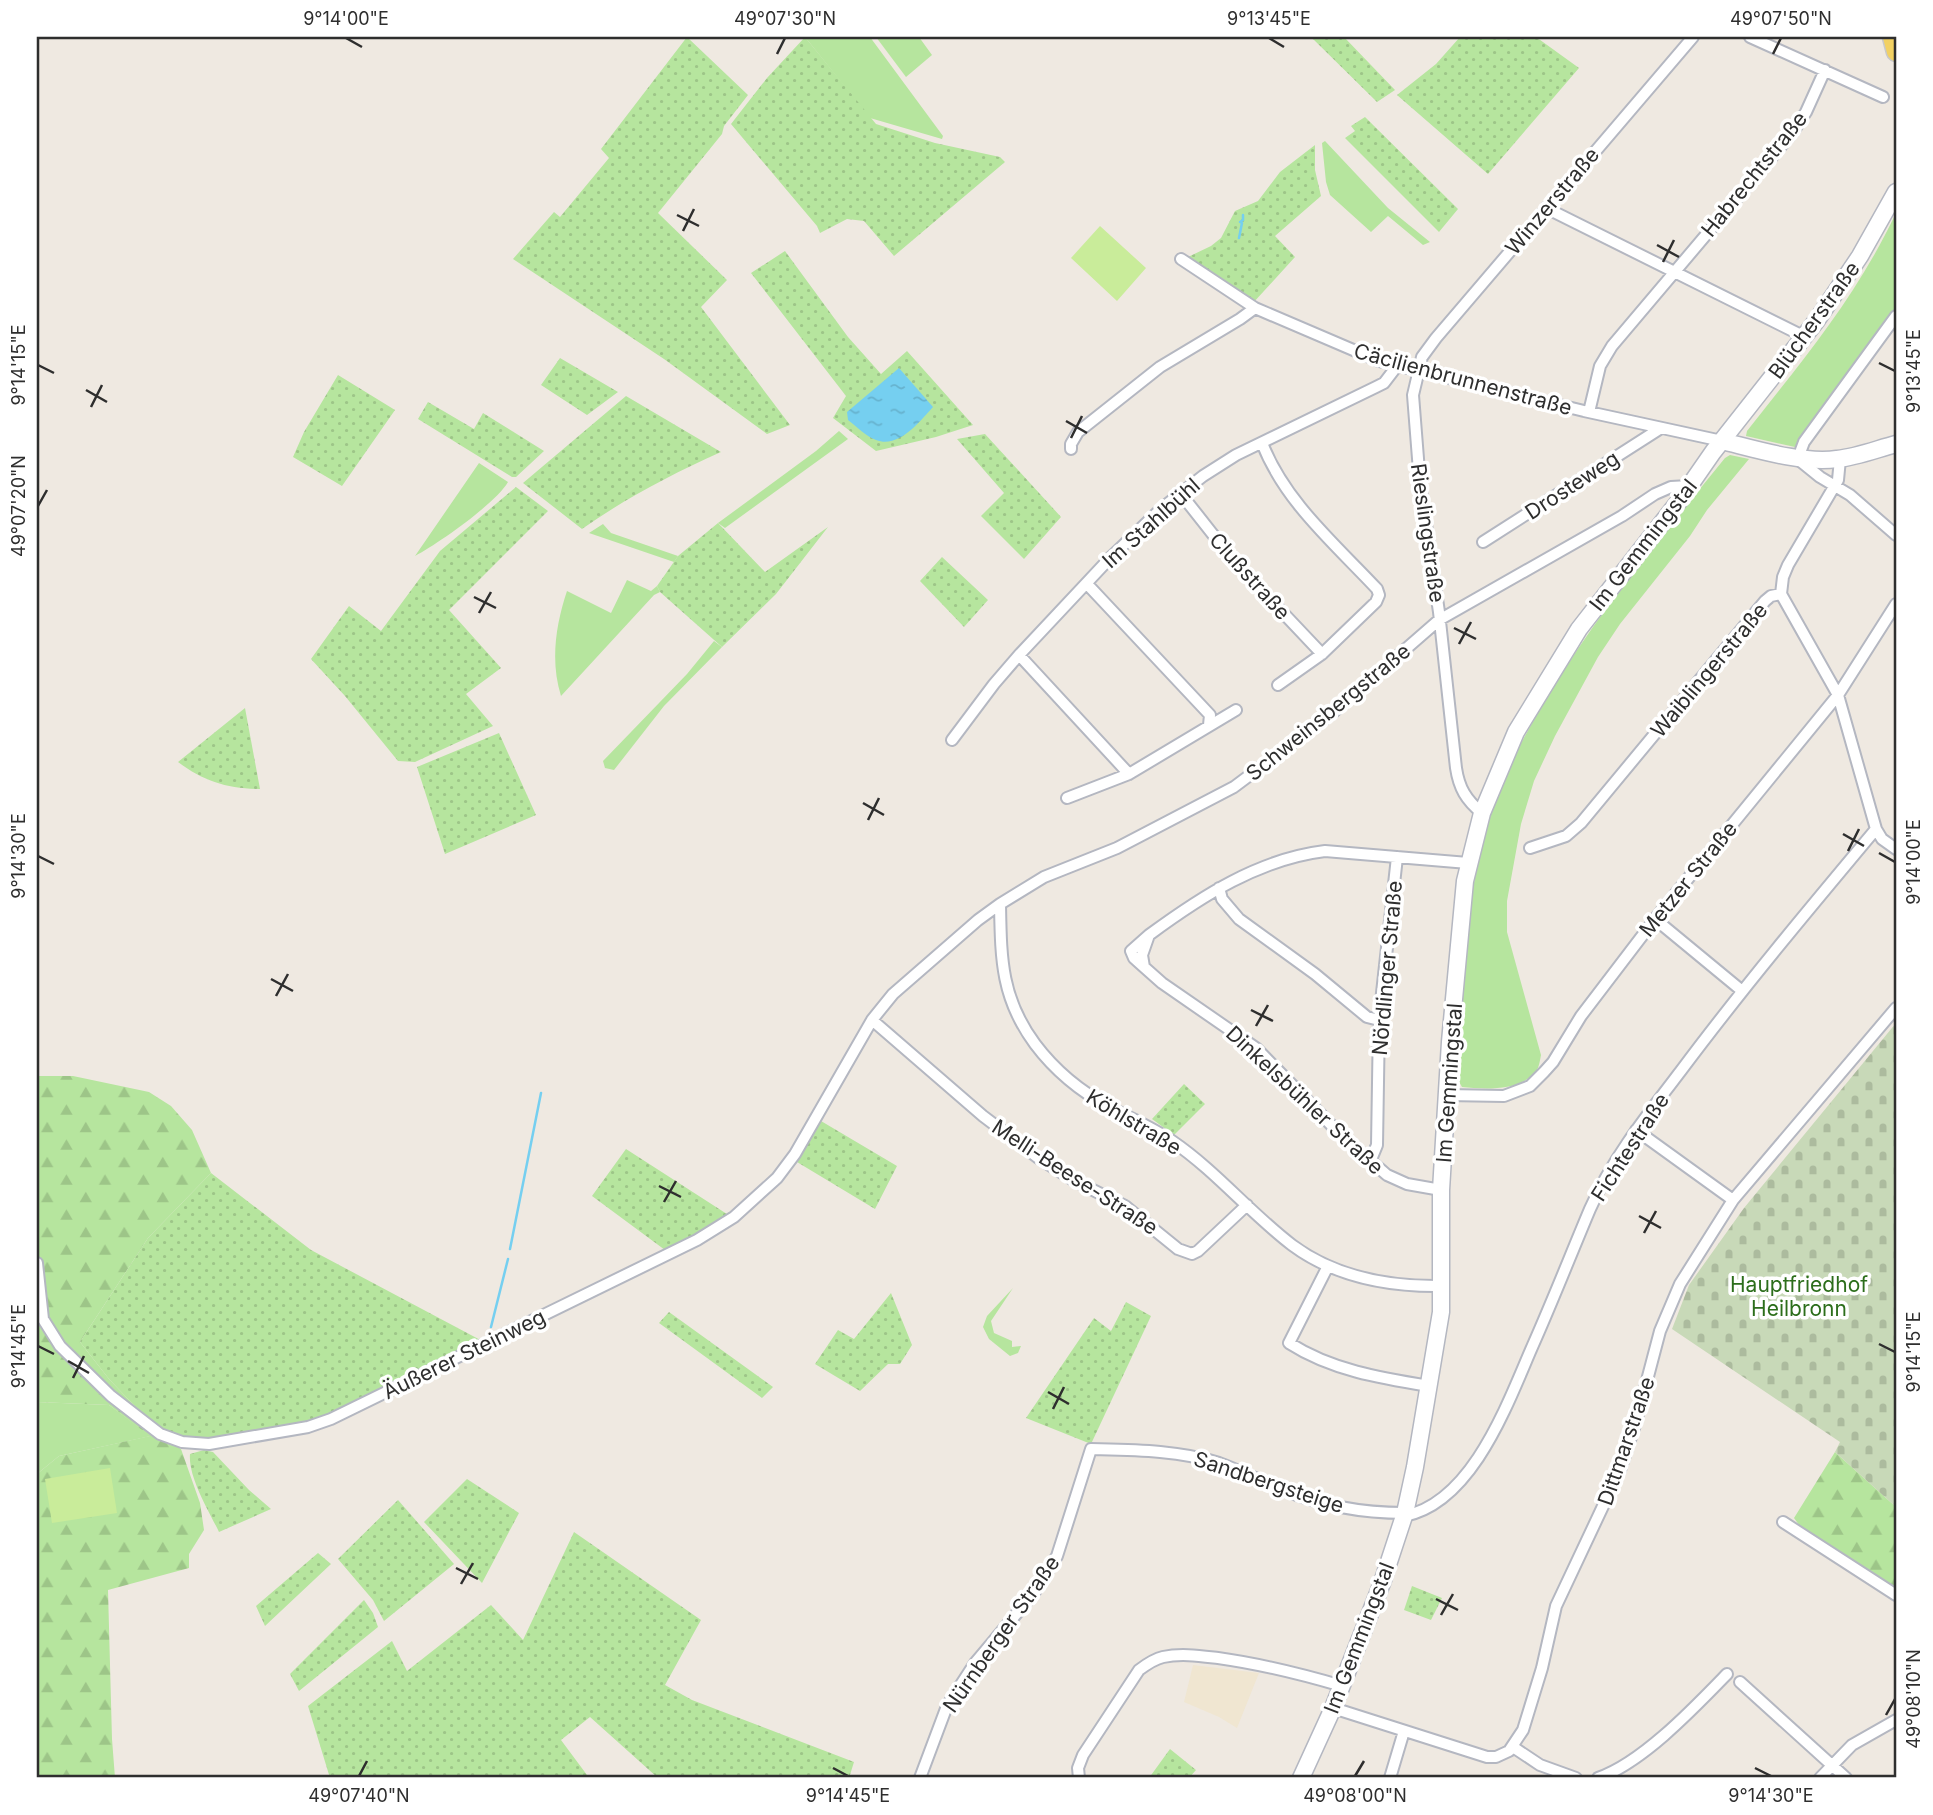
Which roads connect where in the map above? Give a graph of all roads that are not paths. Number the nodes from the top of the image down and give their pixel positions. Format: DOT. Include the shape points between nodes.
graph roads {
  1 [pos="1693,37"];
  2 [pos="1750,37"];
  3 [pos="1894,38"];
  4 [pos="1896,52"];
  5 [pos="1825,71"];
  6 [pos="1883,97"];
  7 [pos="1896,192"];
  8 [pos="1546,208"];
  9 [pos="1181,259"];
  10 [pos="1673,272"];
  11 [pos="1255,308"];
  12 [pos="1896,316"];
  13 [pos="1805,337"];
  14 [pos="1397,366"];
  15 [pos="1418,370"];
  16 [pos="1589,412"];
  17 [pos="1661,428"];
  18 [pos="1722,441"];
  19 [pos="1262,443"];
  20 [pos="1896,444"];
  21 [pos="1071,449"];
  22 [pos="1798,457"];
  23 [pos="1840,459"];
  24 [pos="1689,486"];
  25 [pos="1834,486"];
  26 [pos="1181,494"];
  27 [pos="1896,535"];
  28 [pos="1483,542"];
  29 [pos="1087,584"];
  30 [pos="1781,594"];
  31 [pos="1896,604"];
  32 [pos="1886,619"];
  33 [pos="1439,620"];
  34 [pos="1896,627"];
  35 [pos="1322,654"];
  36 [pos="1019,655"];
  37 [pos="1278,685"];
  38 [pos="1838,695"];
  39 [pos="1236,710"];
  40 [pos="1209,725"];
  41 [pos="952,740"];
  42 [pos="1129,774"];
  43 [pos="1067,798"];
  44 [pos="1482,813"];
  45 [pos="1876,830"];
  46 [pos="1530,848"];
  47 [pos="1896,849"];
  48 [pos="1396,857"];
  49 [pos="1468,863"];
  50 [pos="1219,888"];
  51 [pos="1000,904"];
  52 [pos="1655,919"];
  53 [pos="1741,990"];
  54 [pos="1896,1008"];
  55 [pos="872,1020"];
  56 [pos="1379,1020"];
  57 [pos="1446,1095"];
  58 [pos="1636,1130"];
  59 [pos="1370,1162"];
  60 [pos="1441,1190"];
  61 [pos="1733,1200"];
  62 [pos="1247,1205"];
  63 [pos="37,1263"];
  64 [pos="1328,1266"];
  65 [pos="1443,1286"];
  66 [pos="1429,1386"];
  67 [pos="1091,1449"];
  68 [pos="1404,1514"];
  69 [pos="1783,1522"];
  70 [pos="1896,1595"];
  71 [pos="1727,1674"];
  72 [pos="1740,1682"];
  73 [pos="1342,1686"];
  74 [pos="1333,1708"];
  75 [pos="1896,1720"];
  76 [pos="1404,1731"];
  77 [pos="1513,1747"];
  78 [pos="1832,1765"];
  79 [pos="920,1778"];
  80 [pos="1079,1778"];
  81 [pos="1301,1778"];
  82 [pos="1390,1778"];
  83 [pos="1576,1778"];
  84 [pos="1598,1778"];
  85 [pos="1819,1778"];
  86 [pos="1846,1778"];
  1 -- 8 [label="street, Winzerstraße"];
  2 -- 5 [label="street"];
  3 -- 4 [label="main road"];
  5 -- 6 [label="street"];
  5 -- 10 [label="street, Habrechtstraße" via="1793,132"];
  7 -- 13 [label="street, Blücherstraße" via="1860,256"];
  8 -- 10 [label="street"];
  8 -- 15 [label="street, Winzerstraße" via="1425,352"];
  9 -- 11 [label="street, Cäcilienbrunnenstraße"];
  10 -- 13 [label="street"];
  10 -- 16 [label="street, Habrechtstraße" via="1608,352"];
  11 -- 14 [label="street, Cäcilienbrunnenstraße"];
  11 -- 21 [label="street" via="1160,366 1078,432"];
  12 -- 22 [label="street" via="1804,442"];
  13 -- 18 [label="street, Blücherstraße"];
  14 -- 15 [label="street, Cäcilienbrunnenstraße"];
  14 -- 19 [label="street, Im Stahlbühl" via="1377,387"];
  15 -- 16 [label="street, Cäcilienbrunnenstraße"];
  15 -- 33 [label="street, Rieslingstraße" via="1413,394 1416,439"];
  16 -- 17 [label="street, Cäcilienbrunnenstraße"];
  17 -- 18 [label="street, Cäcilienbrunnenstraße"];
  17 -- 28 [label="street, Drosteweg"];
  18 -- 22 [label="street"];
  18 -- 24 [label="street, Im Gemmingstal"];
  19 -- 26 [label="street, Im Stahlbühl" via="1220,465"];
  19 -- 35 [label="street" via="1300,507 1379,595"];
  20 -- 23 [label="street"];
  22 -- 23 [label="street"];
  22 -- 25 [label="street"];
  23 -- 25 [label="street, Waiblingerstraße"];
  24 -- 33 [label="street, Schweinsbergstraße" via="1655,494"];
  24 -- 44 [label="street, Im Gemmingstal" via="1555,664 1516,732"];
  25 -- 27 [label="street"];
  25 -- 30 [label="street, Waiblingerstraße" via="1788,565"];
  26 -- 29 [label="street, Im Stahlbühl"];
  26 -- 35 [label="street, Clußstraße" via="1233,560"];
  29 -- 36 [label="street, Im Stahlbühl"];
  29 -- 40 [label="street" via="1209,715"];
  30 -- 38 [label="street"];
  30 -- 46 [label="street, Waiblingerstraße" via="1765,601 1581,823 1566,836"];
  31 -- 32 [label="street, Metzer Straße"];
  32 -- 34 [label="street"];
  32 -- 38 [label="street, Metzer Straße"];
  33 -- 44 [label="street, Rieslingstraße" via="1458,781 1467,799"];
  33 -- 51 [label="street, Schweinsbergstraße" via="1330,715 1234,787 1117,848 1044,877"];
  35 -- 37 [label="street"];
  36 -- 41 [label="street, Im Stahlbühl"];
  36 -- 42 [label="street"];
  38 -- 45 [label="street"];
  38 -- 52 [label="street, Metzer Straße"];
  39 -- 40 [label="street"];
  40 -- 42 [label="street"];
  42 -- 43 [label="street"];
  44 -- 49 [label="street, Im Gemmingstal"];
  45 -- 47 [label="street"];
  45 -- 53 [label="street, Fichtestraße"];
  48 -- 49 [label="street"];
  48 -- 50 [label="street" via="1325,850 1306,853"];
  48 -- 56 [label="street, Nördlinger Straße"];
  49 -- 57 [label="street, Im Gemmingstal"];
  50 -- 56 [label="street" via="1239,919 1367,1017"];
  50 -- 59 [label="street, Dinkelsbühler Straße" via="1149,935 1131,951 1134,958 1256,1048"];
  51 -- 55 [label="street, Schweinsbergstraße" via="893,994"];
  51 -- 62 [label="street, Köhlstraße" via="1001,964 1012,1007 1034,1044 1071,1083 1171,1140"];
  52 -- 53 [label="street"];
  52 -- 57 [label="street, Metzer Straße" via="1581,1016 1553,1062 1530,1086 1504,1096"];
  53 -- 58 [label="street, Fichtestraße"];
  54 -- 61 [label="street, Dittmarstraße"];
  55 -- 62 [label="street, Melli-Beese-Straße" via="982,1116 1075,1181 1125,1206 1178,1249 1192,1254 1198,1251"];
  55 -- 63 [label="street, Äußerer Steinweg" via="795,1154 777,1178 734,1217 697,1240 321,1423 201,1444 154,1430 83,1371 49,1332 43,1319"];
  56 -- 59 [label="street, Nördlinger Straße" via="1377,1145"];
  57 -- 60 [label="street, Im Gemmingstal"];
  58 -- 61 [label="street"];
  58 -- 68 [label="street, Fichtestraße" via="1591,1206 1490,1440 1450,1489 1424,1509"];
  59 -- 60 [label="street, Dinkelsbühler Straße" via="1407,1184"];
  60 -- 65 [label="street, Im Gemmingstal"];
  61 -- 77 [label="street, Dittmarstraße" via="1680,1284 1660,1331 1620,1470 1556,1606 1531,1708"];
  62 -- 64 [label="street, Köhlstraße" via="1291,1244"];
  64 -- 65 [label="street, Köhlstraße" via="1387,1283"];
  64 -- 66 [label="street" via="1289,1343 1314,1358 1355,1372"];
  65 -- 66 [label="street, Im Gemmingstal"];
  66 -- 68 [label="street, Im Gemmingstal"];
  67 -- 68 [label="street, Sandbergsteige" via="1197,1458 1329,1505"];
  67 -- 79 [label="street, Nürnberger Straße" via="1057,1556 947,1706"];
  68 -- 73 [label="street, Im Gemmingstal"];
  69 -- 70 [label="street"];
  71 -- 84 [label="street" via="1645,1750 1615,1772"];
  72 -- 78 [label="street"];
  73 -- 74 [label="street, Im Gemmingstal"];
  73 -- 80 [label="street" via="1284,1669 1193,1655 1149,1662 1139,1670 1083,1755"];
  74 -- 76 [label="street"];
  74 -- 81 [label="street, Im Gemmingstal"];
  75 -- 78 [label="street" via="1852,1745"];
  76 -- 77 [label="street" via="1488,1757"];
  76 -- 82 [label="street"];
  77 -- 83 [label="street" via="1540,1765"];
  78 -- 85 [label="street"];
  78 -- 86 [label="street"];
}
